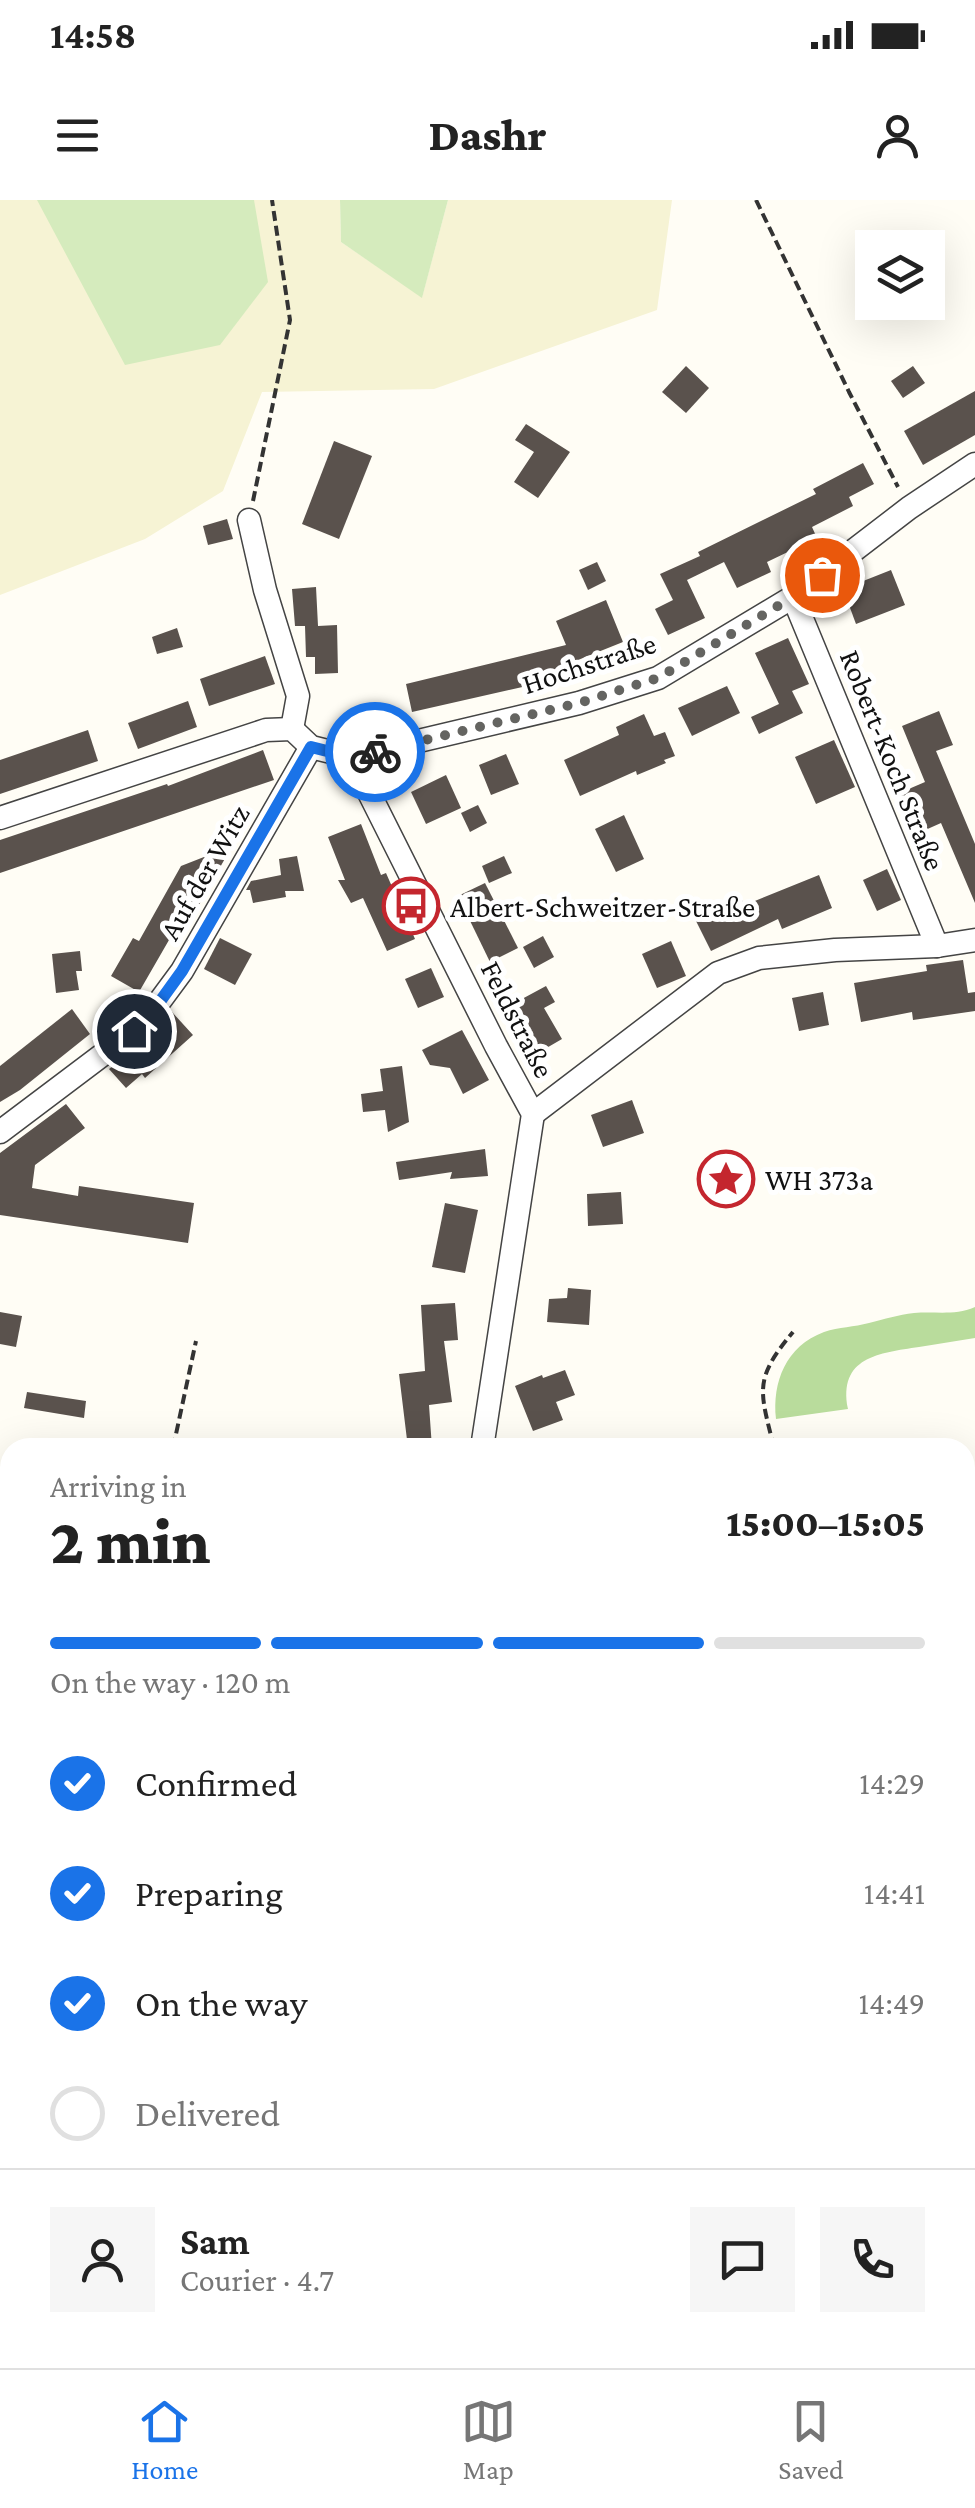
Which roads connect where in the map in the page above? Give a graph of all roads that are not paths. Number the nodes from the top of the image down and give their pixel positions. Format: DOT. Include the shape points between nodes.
graph roads {
  1 [pos="975,464"];
  2 [pos="250,520"];
  3 [pos="793,597"];
  4 [pos="292,729"];
  5 [pos="311,747"];
  6 [pos="351,757"];
  7 [pos="0,818"];
  8 [pos="975,940"];
  9 [pos="937,946"];
  10 [pos="534,1114"];
  11 [pos="0,1132"];
  12 [pos="484,1438"];
  1 -- 3 [label="street, Hochstraße"];
  2 -- 4 [label="street" via="298,696"];
  3 -- 6 [label="street, Hochstraße" via="658,678"];
  3 -- 9 [label="street, Robert-Koch Straße"];
  4 -- 5 [label="street, Hochstraße"];
  4 -- 7 [label="street" via="266,730"];
  5 -- 6 [label="street, Hochstraße"];
  5 -- 11 [label="street, Auf der Witz" via="151,1014"];
  6 -- 10 [label="street, Feldstraße"];
  8 -- 9 [label="street"];
  9 -- 10 [label="street" via="760,958 718,973"];
  10 -- 12 [label="street, Feldstraße"];
}
